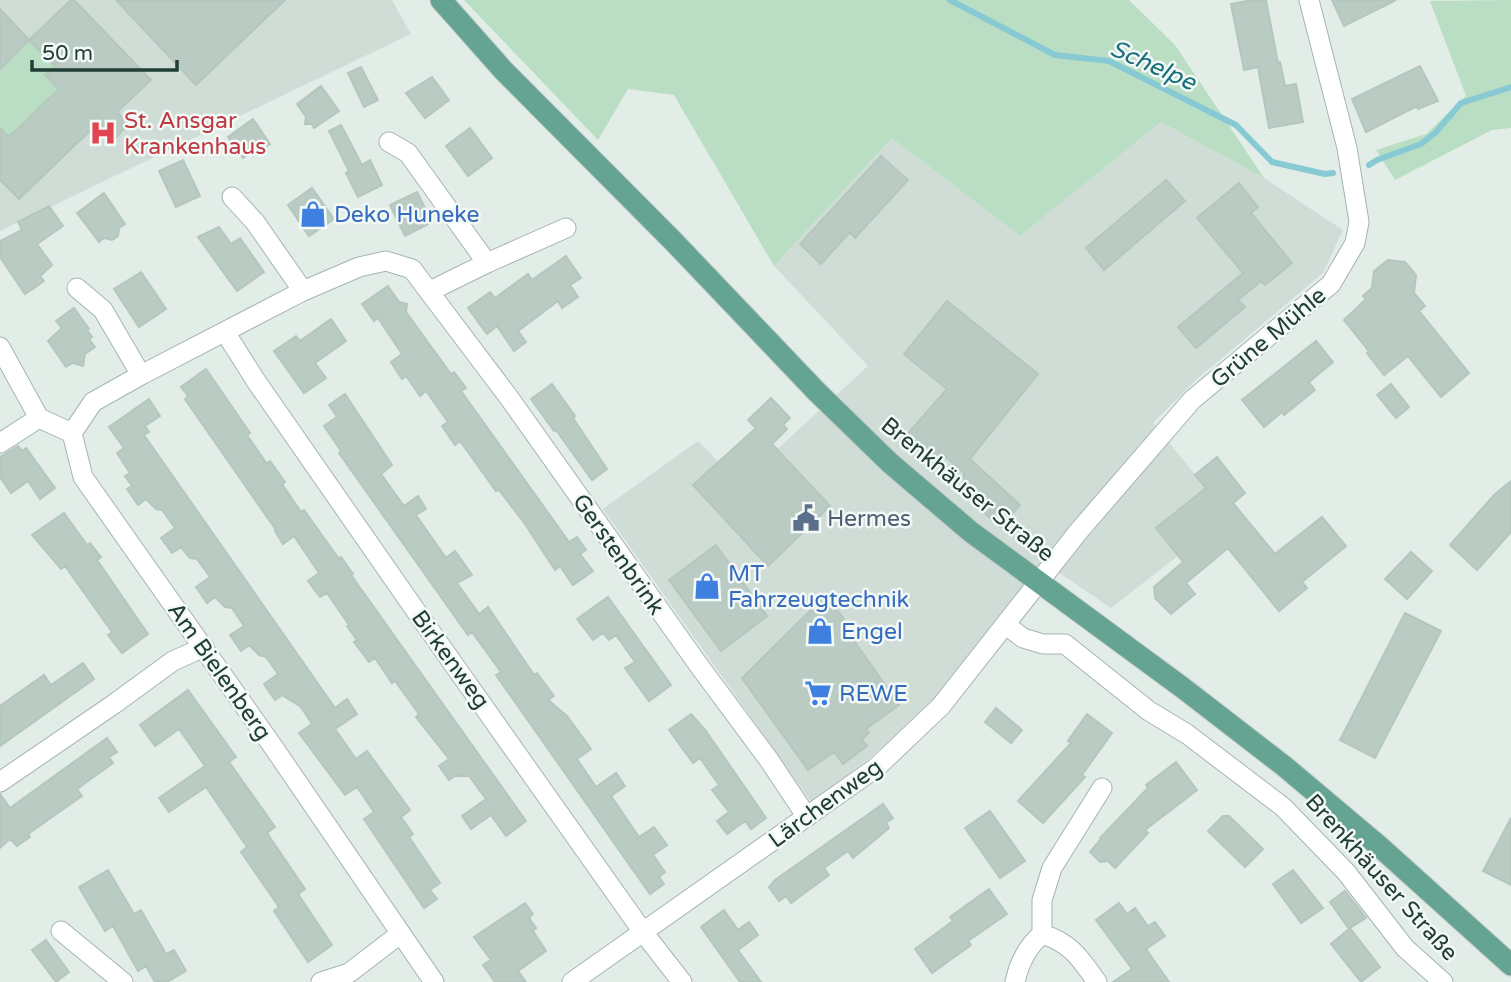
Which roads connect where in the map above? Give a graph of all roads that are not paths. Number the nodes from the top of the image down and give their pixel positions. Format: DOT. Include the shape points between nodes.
graph roads {
  1 [pos="441,0"];
  2 [pos="1309,0"];
  3 [pos="389,142"];
  4 [pos="232,197"];
  5 [pos="566,228"];
  6 [pos="487,263"];
  7 [pos="77,288"];
  8 [pos="303,291"];
  9 [pos="430,291"];
  10 [pos="225,332"];
  11 [pos="0,347"];
  12 [pos="141,374"];
  13 [pos="39,418"];
  14 [pos="72,433"];
  15 [pos="0,443"];
  16 [pos="1040,582"];
  17 [pos="1006,625"];
  18 [pos="204,647"];
  19 [pos="0,782"];
  20 [pos="1102,788"];
  21 [pos="807,817"];
  22 [pos="61,931"];
  23 [pos="643,932"];
  24 [pos="400,934"];
  25 [pos="1042,934"];
  26 [pos="1511,965"];
  27 [pos="123,982"];
  28 [pos="321,982"];
  29 [pos="434,982"];
  30 [pos="572,982"];
  31 [pos="682,982"];
  32 [pos="1015,982"];
  33 [pos="1097,982"];
  34 [pos="1443,982"];
  1 -- 16 [label="main road, Brenkhäuser Straße" via="503,70 825,401 930,498"];
  2 -- 16 [label="street, Grüne Mühle" via="1347,148 1359,222 1355,243 1331,285 1192,400"];
  3 -- 6 [label="street" via="408,153"];
  4 -- 8 [label="street"];
  5 -- 6 [label="street"];
  6 -- 9 [label="street"];
  7 -- 12 [label="street" via="103,310"];
  8 -- 9 [label="street, Gerstenbrink" via="359,267 386,261 412,269"];
  8 -- 10 [label="street, Gerstenbrink"];
  9 -- 21 [label="street, Gerstenbrink"];
  10 -- 12 [label="street, Gerstenbrink"];
  10 -- 23 [label="street, Birkenweg"];
  11 -- 13 [label="street"];
  12 -- 14 [label="street, Gerstenbrink" via="93,402"];
  13 -- 14 [label="street"];
  13 -- 15 [label="street"];
  14 -- 18 [label="street, Am Bielenberg" via="83,477"];
  16 -- 17 [label="street, Lärchenweg"];
  16 -- 26 [label="main road, Brenkhäuser Straße" via="1284,766"];
  17 -- 21 [label="street, Lärchenweg" via="942,706 877,767"];
  17 -- 34 [label="street, Brenkhäuser Straße" via="1023,638 1065,644 1283,807 1346,872 1405,948"];
  18 -- 19 [label="street" via="173,661"];
  18 -- 24 [label="street, Am Bielenberg"];
  20 -- 25 [label="street" via="1052,868 1042,900"];
  21 -- 23 [label="street, Lärchenweg"];
  22 -- 27 [label="street"];
  23 -- 30 [label="street, Lärchenweg"];
  23 -- 31 [label="street, Birkenweg"];
  24 -- 28 [label="street" via="349,973"];
  24 -- 29 [label="street, Am Bielenberg"];
  25 -- 32 [label="street" via="1030,945"];
  25 -- 33 [label="street" via="1061,940"];
}
